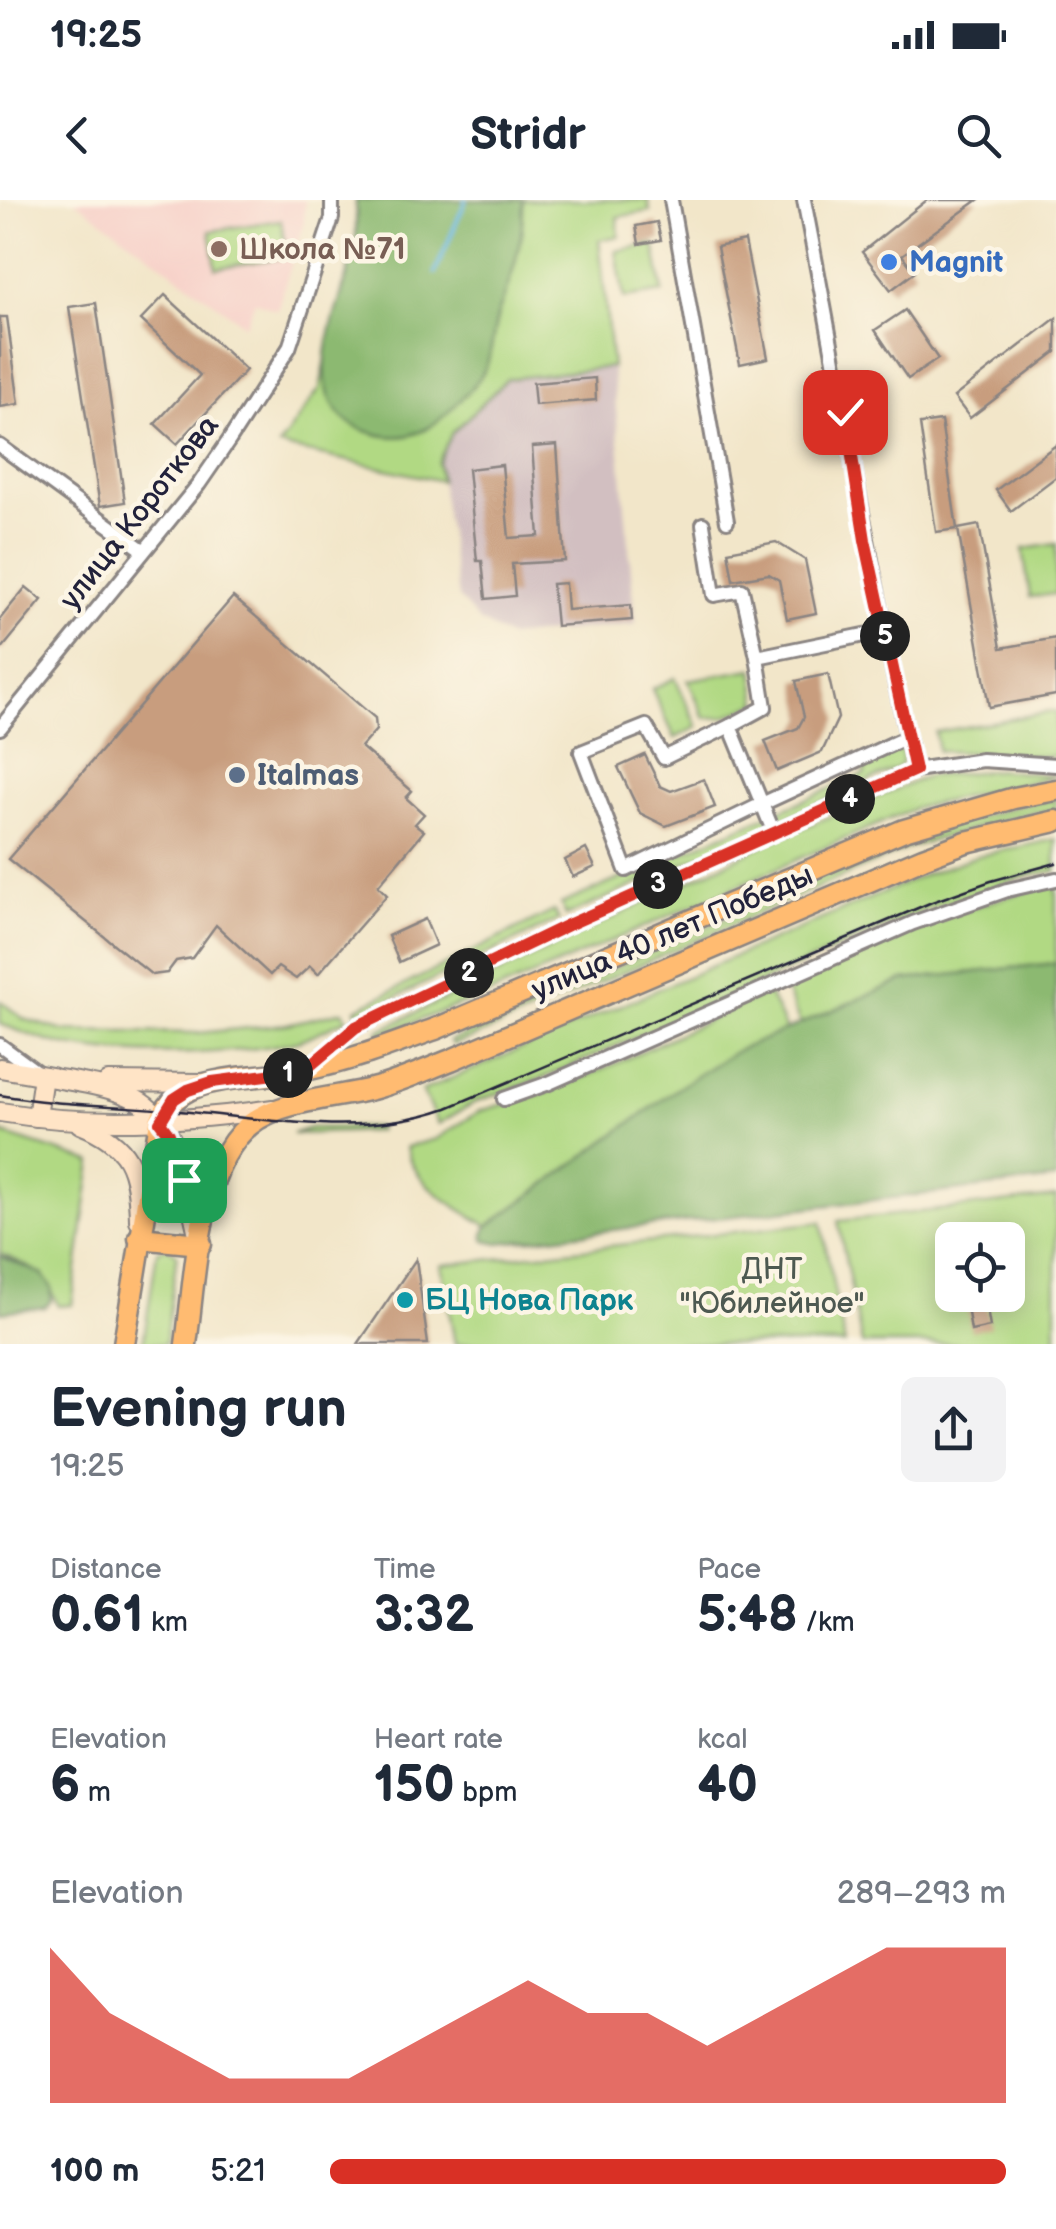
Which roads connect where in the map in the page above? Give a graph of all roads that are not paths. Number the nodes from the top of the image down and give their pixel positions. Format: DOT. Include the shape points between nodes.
graph roads {
  1 [pos="332,200"];
  2 [pos="671,200"];
  3 [pos="804,200"];
  4 [pos="0,446"];
  5 [pos="727,522"];
  6 [pos="704,524"];
  7 [pos="144,550"];
  8 [pos="884,631"];
  9 [pos="757,657"];
  10 [pos="730,726"];
  11 [pos="0,728"];
  12 [pos="907,737"];
  13 [pos="1056,764"];
  14 [pos="915,770"];
  15 [pos="1056,790"];
  16 [pos="762,804"];
  17 [pos="1056,821"];
  18 [pos="774,833"];
  19 [pos="1056,878"];
  20 [pos="438,1028"];
  21 [pos="0,1045"];
  22 [pos="451,1060"];
  23 [pos="0,1068"];
  24 [pos="305,1070"];
  25 [pos="43,1076"];
  26 [pos="212,1082"];
  27 [pos="504,1099"];
  28 [pos="282,1108"];
  29 [pos="0,1112"];
  30 [pos="38,1117"];
  31 [pos="70,1120"];
  32 [pos="160,1122"];
  33 [pos="140,1238"];
  34 [pos="200,1244"];
  35 [pos="124,1344"];
  36 [pos="186,1344"];
  1 -- 7 [label="street, улица Короткова" via="332,218 289,348 199,484"];
  2 -- 5 [label="street"];
  3 -- 8 [label="street"];
  4 -- 7 [label="street"];
  6 -- 9 [label="street" via="714,594 742,590"];
  7 -- 11 [label="street, улица Короткова"];
  8 -- 9 [label="street"];
  8 -- 12 [label="street"];
  9 -- 10 [label="street" via="765,707"];
  10 -- 16 [label="street"];
  10 -- 16 [label="street" via="664,758 646,726 581,752 626,870"];
  12 -- 14 [label="street"];
  12 -- 16 [label="street"];
  13 -- 14 [label="street, улица 40 лет Победы" via="982,760"];
  14 -- 18 [label="street, улица 40 лет Победы"];
  15 -- 20 [label="main road, улица 40 лет Победы" via="904,830"];
  16 -- 18 [label="street"];
  17 -- 22 [label="main road, улица 40 лет Победы" via="923,858"];
  18 -- 24 [label="street, улица 40 лет Победы" via="356,1027"];
  19 -- 27 [label="street" via="913,923"];
  20 -- 22 [label="main road"];
  20 -- 24 [label="main road, улица 40 лет Победы"];
  21 -- 25 [label="street"];
  22 -- 28 [label="main road, улица 40 лет Победы" via="377,1088"];
  23 -- 25 [label="main road"];
  24 -- 26 [label="main road"];
  25 -- 26 [label="main road"];
  25 -- 30 [label="main road"];
  25 -- 32 [label="main road" via="128,1096"];
  26 -- 32 [label="main road" via="174,1099"];
  28 -- 32 [label="main road, улица 40 лет Победы"];
  28 -- 34 [label="main road" via="248,1125 225,1152 208,1194"];
  29 -- 30 [label="main road, улица 40 лет Победы"];
  30 -- 31 [label="main road, улица 40 лет Победы"];
  31 -- 32 [label="main road, улица 40 лет Победы"];
  31 -- 33 [label="main road" via="126,1154 136,1182"];
  32 -- 33 [label="main road"];
  32 -- 34 [label="main road" via="178,1158"];
  33 -- 34 [label="main road"];
  33 -- 35 [label="main road"];
  34 -- 36 [label="main road"];
}
